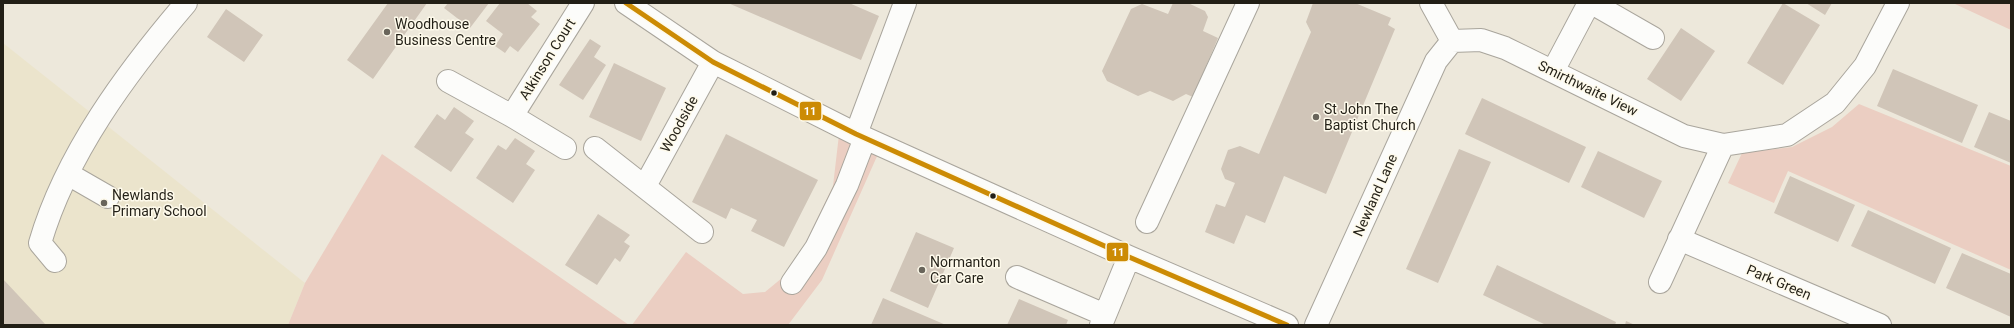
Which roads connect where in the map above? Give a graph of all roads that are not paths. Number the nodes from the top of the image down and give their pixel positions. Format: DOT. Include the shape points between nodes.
graph roads {
  1 [pos="186,3"];
  2 [pos="583,3"];
  3 [pos="626,3"];
  4 [pos="905,3"];
  5 [pos="1248,3"];
  6 [pos="1432,3"];
  7 [pos="1589,3"];
  8 [pos="1592,3"];
  9 [pos="1898,3"];
  10 [pos="1654,38"];
  11 [pos="1452,41"];
  12 [pos="713,62"];
  13 [pos="1553,71"];
  14 [pos="448,81"];
  15 [pos="512,116"];
  16 [pos="861,136"];
  17 [pos="1723,145"];
  18 [pos="565,148"];
  19 [pos="595,148"];
  20 [pos="68,174"];
  21 [pos="645,186"];
  22 [pos="108,197"];
  23 [pos="1147,222"];
  24 [pos="702,232"];
  25 [pos="1679,239"];
  26 [pos="1129,257"];
  27 [pos="56,261"];
  28 [pos="1017,277"];
  29 [pos="1660,282"];
  30 [pos="792,284"];
  31 [pos="1103,320"];
  32 [pos="1287,325"];
  33 [pos="1316,325"];
  34 [pos="1880,325"];
  1 -- 20 [label="street" via="151,44 104,108"];
  2 -- 15 [label="street, Atkinson Court"];
  3 -- 12 [label="street"];
  4 -- 16 [label="street"];
  5 -- 23 [label="street"];
  6 -- 11 [label="street"];
  7 -- 13 [label="street"];
  8 -- 10 [label="street"];
  9 -- 17 [label="street, Smirthwaite View" via="1865,66 1835,103 1787,135"];
  11 -- 13 [label="street, Smirthwaite View" via="1480,40 1505,48"];
  11 -- 33 [label="street, Newland Lane" via="1436,61"];
  12 -- 16 [label="street"];
  12 -- 21 [label="street, Woodside"];
  13 -- 17 [label="street, Smirthwaite View" via="1684,136"];
  14 -- 15 [label="street, Atkinson Court"];
  15 -- 18 [label="street, Atkinson Court"];
  16 -- 26 [label="street"];
  16 -- 30 [label="street" via="847,185 816,248"];
  17 -- 25 [label="street"];
  19 -- 21 [label="street"];
  20 -- 22 [label="street"];
  20 -- 27 [label="street" via="46,222 40,242"];
  21 -- 24 [label="street"];
  25 -- 29 [label="street"];
  25 -- 34 [label="street, Park Green"];
  26 -- 31 [label="street"];
  26 -- 32 [label="street"];
  28 -- 31 [label="street"];
}
